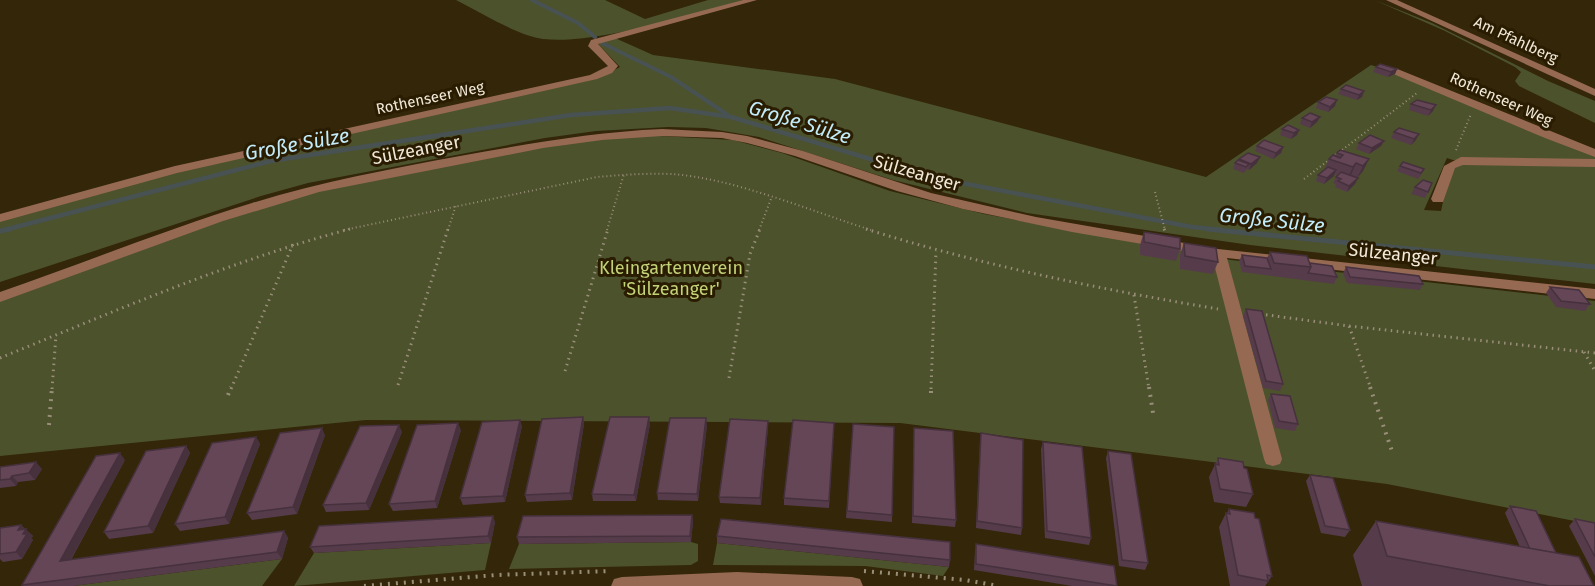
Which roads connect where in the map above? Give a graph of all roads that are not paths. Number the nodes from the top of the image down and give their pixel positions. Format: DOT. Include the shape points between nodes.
graph roads {
  1 [pos="753,0"];
  2 [pos="1390,0"];
  3 [pos="1395,71"];
  4 [pos="1595,93"];
  5 [pos="1595,153"];
  6 [pos="1595,163"];
  7 [pos="1438,199"];
  8 [pos="0,218"];
  9 [pos="1218,253"];
  10 [pos="1595,294"];
  11 [pos="0,297"];
  12 [pos="1273,459"];
  13 [pos="622,586"];
  14 [pos="852,586"];
  1 -- 8 [label="street, Rothenseer Weg" via="603,39 592,45 613,66 593,77 176,170"];
  2 -- 4 [label="street, Am Pfahlberg"];
  3 -- 5 [label="street, Rothenseer Weg"];
  6 -- 7 [label="street" via="1454,163"];
  9 -- 10 [label="street, Sülzeanger"];
  9 -- 11 [label="street, Sülzeanger" via="986,211 751,140 640,132 546,143 309,190"];
  9 -- 12 [label="street"];
  13 -- 14 [label="street"];
}
